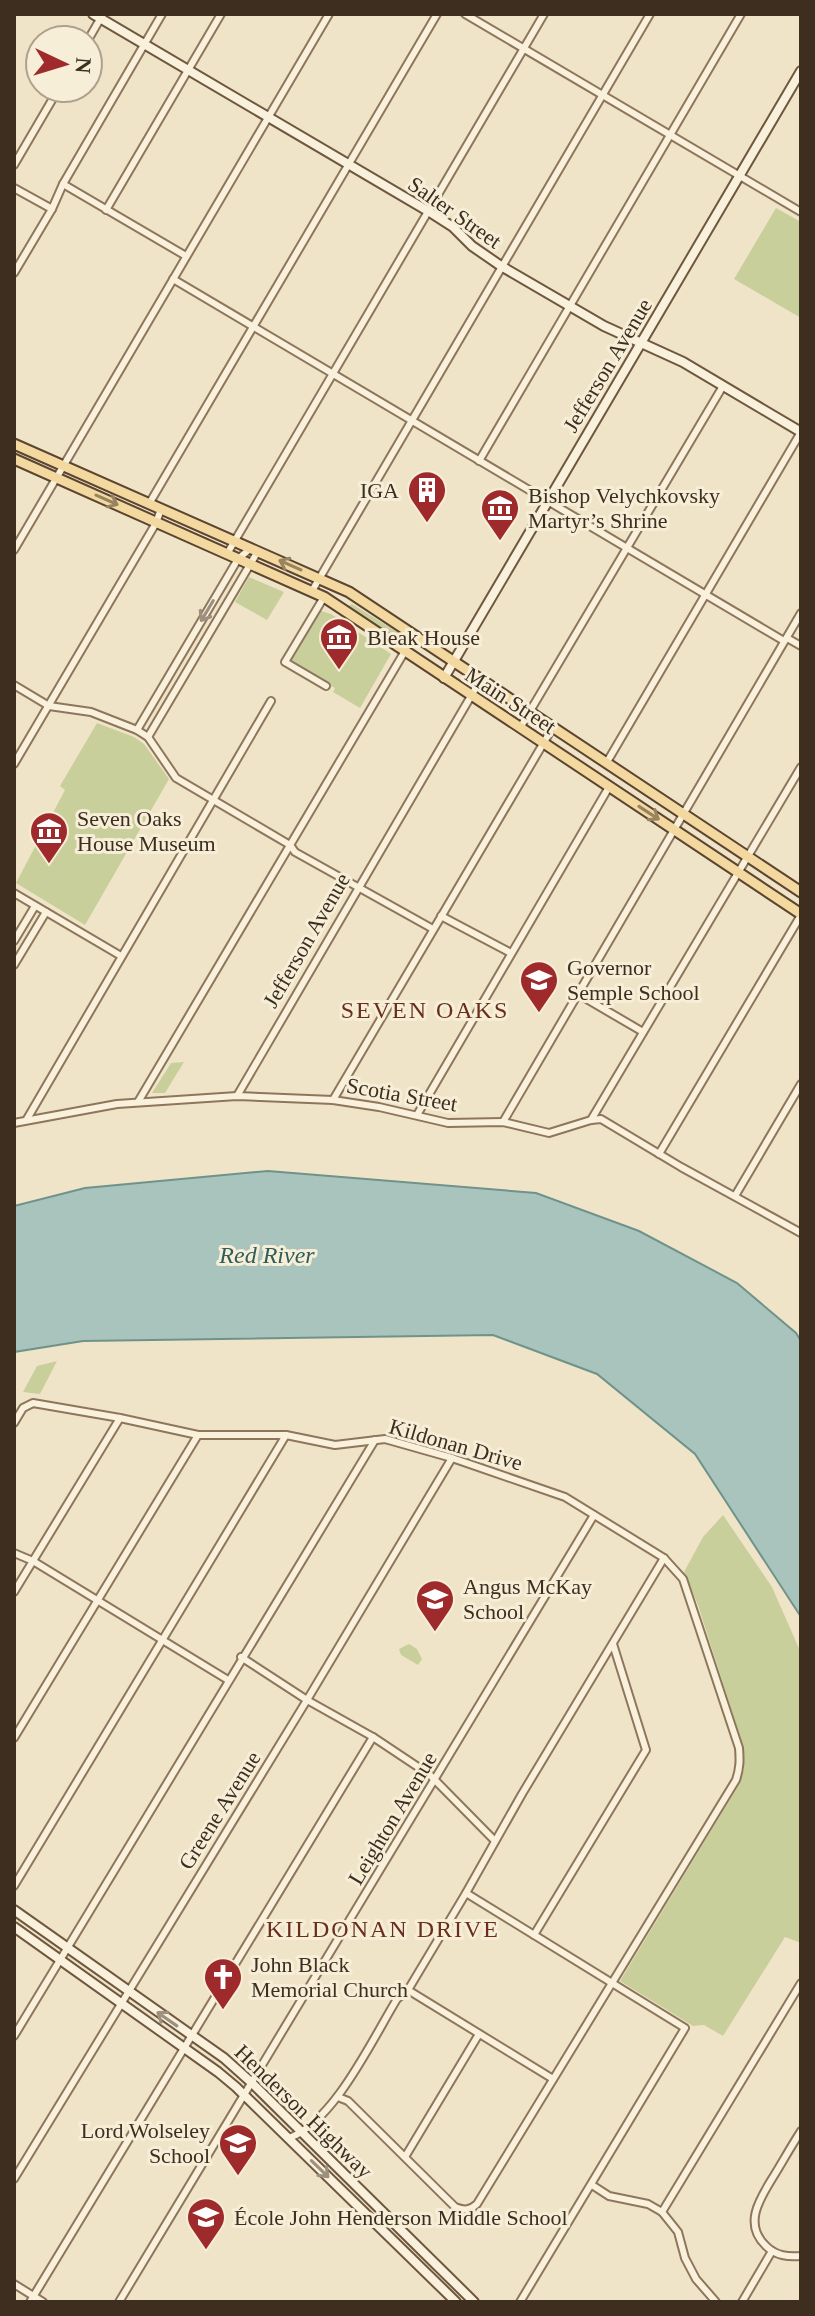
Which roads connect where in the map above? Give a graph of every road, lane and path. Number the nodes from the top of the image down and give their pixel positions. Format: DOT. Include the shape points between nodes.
graph roads {
  1 [pos="162,14"];
  2 [pos="221,14"];
  3 [pos="329,14"];
  4 [pos="437,14"];
  5 [pos="465,14"];
  6 [pos="544,14"];
  7 [pos="650,14"];
  8 [pos="741,14"];
  9 [pos="99,15"];
  10 [pos="144,45"];
  11 [pos="524,49"];
  12 [pos="188,69"];
  13 [pos="801,71"];
  14 [pos="603,95"];
  15 [pos="50,104"];
  16 [pos="268,118"];
  17 [pos="670,135"];
  18 [pos="14,165"];
  19 [pos="349,165"];
  20 [pos="739,176"];
  21 [pos="63,184"];
  22 [pos="14,188"];
  23 [pos="52,209"];
  24 [pos="106,210"];
  25 [pos="428,211"];
  26 [pos="801,212"];
  27 [pos="186,256"];
  28 [pos="501,266"];
  29 [pos="14,273"];
  30 [pos="173,279"];
  31 [pos="569,306"];
  32 [pos="253,326"];
  33 [pos="642,342"];
  34 [pos="333,373"];
  35 [pos="723,386"];
  36 [pos="411,420"];
  37 [pos="801,432"];
  38 [pos="14,444"];
  39 [pos="14,459"];
  40 [pos="479,461"];
  41 [pos="63,466"];
  42 [pos="57,478"];
  43 [pos="547,501"];
  44 [pos="149,504"];
  45 [pos="161,509"];
  46 [pos="156,523"];
  47 [pos="235,541"];
  48 [pos="627,548"];
  49 [pos="14,550"];
  50 [pos="255,550"];
  51 [pos="227,554"];
  52 [pos="238,559"];
  53 [pos="250,564"];
  54 [pos="318,578"];
  55 [pos="312,591"];
  56 [pos="705,594"];
  57 [pos="324,597"];
  58 [pos="363,601"];
  59 [pos="343,610"];
  60 [pos="801,613"];
  61 [pos="786,639"];
  62 [pos="801,646"];
  63 [pos="405,651"];
  64 [pos="454,661"];
  65 [pos="444,678"];
  66 [pos="481,679"];
  67 [pos="14,685"];
  68 [pos="326,686"];
  69 [pos="471,696"];
  70 [pos="271,701"];
  71 [pos="49,706"];
  72 [pos="530,712"];
  73 [pos="553,727"];
  74 [pos="520,728"];
  75 [pos="137,730"];
  76 [pos="148,737"];
  77 [pos="543,742"];
  78 [pos="607,762"];
  79 [pos="14,764"];
  80 [pos="801,767"];
  81 [pos="585,771"];
  82 [pos="632,779"];
  83 [pos="609,787"];
  84 [pos="213,801"];
  85 [pos="683,814"];
  86 [pos="674,830"];
  87 [pos="290,845"];
  88 [pos="749,857"];
  89 [pos="739,873"];
  90 [pos="358,888"];
  91 [pos="801,892"];
  92 [pos="14,893"];
  93 [pos="35,906"];
  94 [pos="46,912"];
  95 [pos="801,914"];
  96 [pos="441,916"];
  97 [pos="433,929"];
  98 [pos="14,941"];
  99 [pos="511,953"];
  100 [pos="121,956"];
  101 [pos="14,965"];
  102 [pos="578,994"];
  103 [pos="643,1032"];
  104 [pos="801,1084"];
  105 [pos="237,1096"];
  106 [pos="333,1100"];
  107 [pos="138,1102"];
  108 [pos="417,1115"];
  109 [pos="27,1119"];
  110 [pos="591,1120"];
  111 [pos="503,1122"];
  112 [pos="14,1123"];
  113 [pos="659,1154"];
  114 [pos="735,1196"];
  115 [pos="801,1233"];
  116 [pos="120,1418"];
  117 [pos="14,1423"];
  118 [pos="198,1435"];
  119 [pos="286,1435"];
  120 [pos="375,1440"];
  121 [pos="452,1458"];
  122 [pos="594,1515"];
  123 [pos="14,1553"];
  124 [pos="664,1558"];
  125 [pos="33,1561"];
  126 [pos="14,1592"];
  127 [pos="97,1601"];
  128 [pos="163,1641"];
  129 [pos="613,1644"];
  130 [pos="241,1657"];
  131 [pos="228,1680"];
  132 [pos="307,1700"];
  133 [pos="373,1737"];
  134 [pos="14,1738"];
  135 [pos="436,1780"];
  136 [pos="495,1841"];
  137 [pos="14,1886"];
  138 [pos="466,1893"];
  139 [pos="14,1910"];
  140 [pos="14,1927"];
  141 [pos="534,1935"];
  142 [pos="66,1947"];
  143 [pos="59,1959"];
  144 [pos="613,1982"];
  145 [pos="801,1983"];
  146 [pos="408,1990"];
  147 [pos="129,1992"];
  148 [pos="122,2003"];
  149 [pos="479,2034"];
  150 [pos="190,2035"];
  151 [pos="14,2036"];
  152 [pos="184,2047"];
  153 [pos="553,2079"];
  154 [pos="252,2083"];
  155 [pos="245,2095"];
  156 [pos="338,2097"];
  157 [pos="801,2131"];
  158 [pos="303,2133"];
  159 [pos="289,2138"];
  160 [pos="405,2157"];
  161 [pos="14,2179"];
  162 [pos="349,2179"];
  163 [pos="592,2185"];
  164 [pos="340,2189"];
  165 [pos="662,2212"];
  166 [pos="404,2233"];
  167 [pos="395,2243"];
  168 [pos="772,2251"];
  169 [pos="801,2256"];
  170 [pos="14,2284"];
  171 [pos="31,2299"];
  172 [pos="43,2302"];
  173 [pos="119,2302"];
  174 [pos="456,2302"];
  175 [pos="474,2302"];
  176 [pos="520,2302"];
  177 [pos="716,2302"];
  178 [pos="742,2302"];
  1 -- 10 [label="street"];
  2 -- 12 [label="street"];
  3 -- 16 [label="street"];
  4 -- 19 [label="street"];
  5 -- 11 [label="street"];
  6 -- 11 [label="street"];
  7 -- 14 [label="street"];
  8 -- 17 [label="street"];
  9 -- 10 [label="main road, Salter Street"];
  10 -- 12 [label="main road, Salter Street"];
  10 -- 21 [label="street"];
  11 -- 14 [label="street"];
  11 -- 25 [label="street"];
  12 -- 16 [label="main road, Salter Street"];
  12 -- 24 [label="street"];
  13 -- 20 [label="main road, Jefferson Avenue"];
  14 -- 17 [label="street"];
  14 -- 28 [label="street"];
  15 -- 18 [label="street"];
  16 -- 19 [label="main road, Salter Street"];
  16 -- 27 [label="street"];
  17 -- 20 [label="street"];
  17 -- 31 [label="street"];
  19 -- 25 [label="main road, Salter Street"];
  19 -- 32 [label="street"];
  20 -- 26 [label="street"];
  20 -- 33 [label="main road, Jefferson Avenue"];
  21 -- 23 [label="street"];
  21 -- 24 [label="street"];
  22 -- 23 [label="street"];
  23 -- 29 [label="street"];
  24 -- 27 [label="street"];
  25 -- 28 [label="main road, Salter Street"];
  25 -- 34 [label="street"];
  27 -- 30 [label="street"];
  28 -- 31 [label="main road, Salter Street"];
  28 -- 36 [label="street"];
  30 -- 32 [label="street"];
  30 -- 41 [label="street"];
  31 -- 33 [label="main road, Salter Street"];
  31 -- 40 [label="street"];
  32 -- 34 [label="street"];
  32 -- 44 [label="street"];
  33 -- 35 [label="main road, Salter Street"];
  33 -- 43 [label="main road, Jefferson Avenue"];
  34 -- 36 [label="street"];
  34 -- 47 [label="street"];
  35 -- 37 [label="main road, Salter Street"];
  35 -- 48 [label="street"];
  36 -- 40 [label="street"];
  36 -- 54 [label="street"];
  37 -- 56 [label="street"];
  38 -- 41 [label="main road, Main Street"];
  39 -- 42 [label="main road, Main Street"];
  40 -- 43 [label="street"];
  41 -- 42 [label="street"];
  41 -- 44 [label="main road, Main Street"];
  42 -- 46 [label="main road, Main Street, one-way"];
  42 -- 49 [label="street"];
  43 -- 48 [label="street"];
  43 -- 64 [label="main road, Jefferson Avenue"];
  44 -- 45 [label="main road, Main Street"];
  45 -- 46 [label="street"];
  45 -- 47 [label="main road, Main Street"];
  46 -- 51 [label="main road, Main Street"];
  46 -- 71 [label="street"];
  47 -- 50 [label="main road, Main Street"];
  47 -- 51 [label="street"];
  48 -- 56 [label="street"];
  48 -- 72 [label="street"];
  50 -- 52 [label="street"];
  50 -- 53 [label="street"];
  54 -- 50 [label="main road, Main Street, one-way"];
  51 -- 52 [label="main road, Main Street"];
  52 -- 53 [label="main road, Main Street"];
  52 -- 75 [label="street, one-way"];
  53 -- 55 [label="main road, Main Street"];
  53 -- 76 [label="street"];
  54 -- 55 [label="street"];
  54 -- 58 [label="main road, Main Street"];
  55 -- 57 [label="main road, Main Street"];
  56 -- 61 [label="street"];
  56 -- 78 [label="street"];
  57 -- 59 [label="main road, Main Street"];
  57 -- 68 [label="street" via="285,662"];
  58 -- 59 [label="main road" via="347,603"];
  58 -- 64 [label="main road, Main Street"];
  59 -- 63 [label="main road, Main Street"];
  60 -- 61 [label="street"];
  61 -- 62 [label="street"];
  61 -- 85 [label="street"];
  63 -- 65 [label="main road, Main Street"];
  63 -- 87 [label="street"];
  64 -- 65 [label="main road, Jefferson Avenue"];
  64 -- 66 [label="main road, Main Street"];
  65 -- 69 [label="main road, Main Street"];
  66 -- 69 [label="street, Jefferson Avenue"];
  66 -- 72 [label="main road, Main Street"];
  67 -- 71 [label="street"];
  69 -- 74 [label="main road, Main Street"];
  69 -- 90 [label="street, Jefferson Avenue"];
  70 -- 84 [label="street"];
  71 -- 75 [label="street" via="91,712"];
  71 -- 79 [label="street"];
  72 -- 73 [label="main road, Main Street"];
  72 -- 74 [label="street"];
  73 -- 77 [label="street"];
  73 -- 78 [label="main road, Main Street"];
  74 -- 77 [label="main road, Main Street"];
  75 -- 76 [label="street"];
  76 -- 84 [label="street" via="176,778"];
  77 -- 81 [label="main road, Main Street"];
  77 -- 96 [label="street"];
  78 -- 81 [label="main road"];
  78 -- 82 [label="main road, Main Street"];
  80 -- 88 [label="street"];
  81 -- 83 [label="main road, Main Street"];
  82 -- 83 [label="main road" via="621,778"];
  82 -- 85 [label="main road, Main Street"];
  83 -- 86 [label="main road, Main Street, one-way"];
  83 -- 99 [label="street"];
  84 -- 87 [label="street"];
  84 -- 100 [label="street"];
  85 -- 86 [label="street"];
  85 -- 88 [label="main road, Main Street"];
  86 -- 89 [label="main road, Main Street"];
  86 -- 102 [label="street"];
  87 -- 90 [label="street"];
  87 -- 107 [label="street"];
  88 -- 89 [label="street"];
  88 -- 91 [label="main road, Main Street"];
  89 -- 95 [label="main road, Main Street"];
  89 -- 103 [label="street"];
  90 -- 97 [label="street"];
  90 -- 105 [label="street, Jefferson Avenue"];
  92 -- 93 [label="street"];
  93 -- 94 [label="street"];
  93 -- 98 [label="street"];
  94 -- 100 [label="street"];
  94 -- 101 [label="street"];
  95 -- 113 [label="street"];
  96 -- 97 [label="street"];
  96 -- 99 [label="street"];
  97 -- 106 [label="street"];
  99 -- 108 [label="street"];
  100 -- 109 [label="street"];
  102 -- 103 [label="street"];
  102 -- 111 [label="street"];
  103 -- 110 [label="street"];
  104 -- 114 [label="street"];
  105 -- 106 [label="street, Scotia Street"];
  105 -- 107 [label="street, Scotia Street"];
  106 -- 108 [label="street, Scotia Street"];
  107 -- 109 [label="street, Scotia Street"];
  108 -- 111 [label="street, Scotia Street" via="455,1124"];
  109 -- 112 [label="street, Scotia Street"];
  110 -- 111 [label="street, Scotia Street" via="549,1133"];
  110 -- 113 [label="street" via="607,1121"];
  113 -- 114 [label="street"];
  114 -- 115 [label="street"];
  116 -- 117 [label="street, Kildonan Drive" via="33,1403"];
  116 -- 118 [label="street, Kildonan Drive"];
  116 -- 125 [label="street"];
  118 -- 119 [label="street, Kildonan Drive"];
  118 -- 127 [label="street"];
  119 -- 120 [label="street, Kildonan Drive" via="335,1445"];
  119 -- 128 [label="street"];
  120 -- 121 [label="street, Kildonan Drive"];
  120 -- 130 [label="street"];
  121 -- 122 [label="street, Kildonan Drive" via="565,1497"];
  121 -- 132 [label="street, Greene Avenue"];
  122 -- 124 [label="street, Kildonan Drive"];
  122 -- 135 [label="street, Leighton Avenue"];
  123 -- 125 [label="street"];
  124 -- 129 [label="street"];
  124 -- 144 [label="street, Kildonan Drive" via="683,1579 740,1760 736,1780"];
  125 -- 126 [label="street"];
  125 -- 127 [label="street"];
  127 -- 128 [label="street"];
  127 -- 134 [label="street"];
  128 -- 131 [label="street"];
  128 -- 137 [label="street"];
  129 -- 136 [label="street"];
  129 -- 141 [label="street" via="646,1750"];
  130 -- 131 [label="street"];
  130 -- 132 [label="street"];
  131 -- 142 [label="street"];
  132 -- 133 [label="street"];
  132 -- 147 [label="street, Greene Avenue"];
  133 -- 135 [label="street"];
  133 -- 150 [label="street"];
  135 -- 136 [label="street"];
  135 -- 154 [label="street, Leighton Avenue"];
  136 -- 138 [label="street"];
  138 -- 141 [label="street"];
  138 -- 146 [label="street"];
  139 -- 142 [label="main road, Henderson Highway"];
  140 -- 143 [label="main road, Henderson Highway"];
  141 -- 144 [label="street"];
  142 -- 143 [label="street"];
  142 -- 147 [label="main road, Henderson Highway"];
  143 -- 148 [label="main road, Henderson Highway"];
  143 -- 151 [label="street"];
  144 -- 153 [label="street"];
  144 -- 163 [label="street" via="685,2028"];
  145 -- 165 [label="street"];
  146 -- 149 [label="street"];
  146 -- 156 [label="street" via="397,1999"];
  147 -- 148 [label="street, Greene Avenue"];
  150 -- 147 [label="main road, Henderson Highway, one-way"];
  148 -- 152 [label="main road, Henderson Highway"];
  148 -- 161 [label="street, Greene Avenue"];
  149 -- 153 [label="street"];
  149 -- 160 [label="street"];
  150 -- 152 [label="street"];
  150 -- 154 [label="main road, Henderson Highway"];
  152 -- 155 [label="main road, Henderson Highway"];
  152 -- 171 [label="street"];
  153 -- 160 [label="street" via="471,2210 455,2207"];
  154 -- 155 [label="street, Leighton Avenue"];
  154 -- 158 [label="main road, Henderson Highway"];
  155 -- 159 [label="main road, Henderson Highway"];
  155 -- 173 [label="street, Leighton Avenue"];
  156 -- 158 [label="street"];
  156 -- 160 [label="street"];
  157 -- 168 [label="street" via="756,2206 756,2230"];
  158 -- 159 [label="street"];
  158 -- 162 [label="main road, Henderson Highway"];
  159 -- 164 [label="main road, Henderson Highway, one-way"];
  162 -- 164 [label="main road"];
  162 -- 166 [label="main road, Henderson Highway"];
  163 -- 165 [label="street" via="609,2196"];
  163 -- 176 [label="street"];
  164 -- 167 [label="main road, Henderson Highway"];
  165 -- 177 [label="street" via="678,2232 696,2279"];
  166 -- 167 [label="main road"];
  166 -- 175 [label="main road, Henderson Highway"];
  167 -- 174 [label="main road, Henderson Highway"];
  168 -- 169 [label="street"];
  168 -- 178 [label="street"];
  170 -- 171 [label="street"];
  171 -- 172 [label="street"];
}
